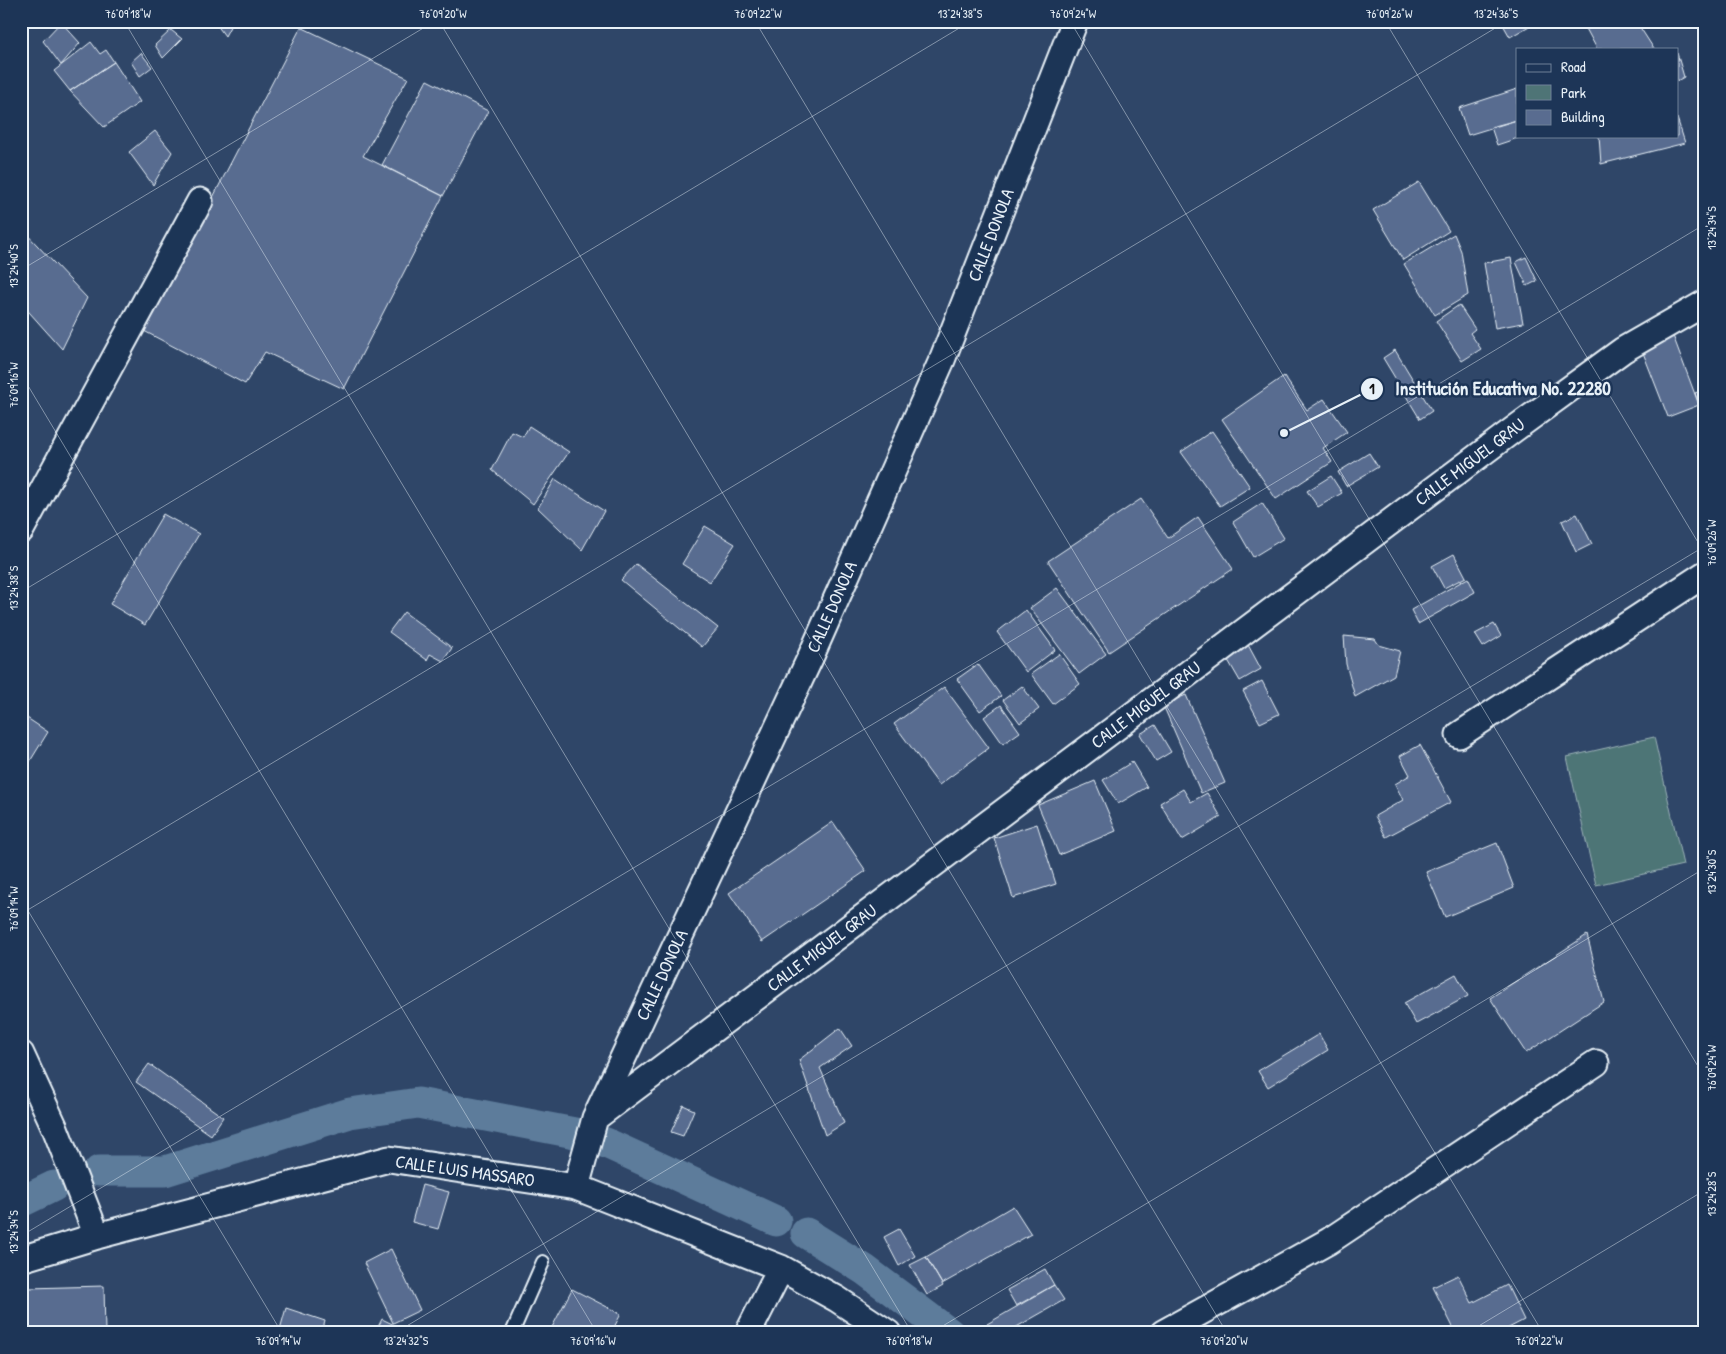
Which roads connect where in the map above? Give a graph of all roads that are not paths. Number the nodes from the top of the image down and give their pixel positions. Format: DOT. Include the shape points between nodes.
graph roads {
  1 [pos="1074,21"];
  2 [pos="200,201"];
  3 [pos="1705,303"];
  4 [pos="21,530"];
  5 [pos="1705,574"];
  6 [pos="1458,735"];
  7 [pos="21,1054"];
  8 [pos="1596,1062"];
  9 [pos="27,1076"];
  10 [pos="595,1118"];
  11 [pos="576,1187"];
  12 [pos="96,1236"];
  13 [pos="21,1259"];
  14 [pos="543,1262"];
  15 [pos="781,1268"];
  16 [pos="512,1333"];
  17 [pos="748,1333"];
  18 [pos="888,1333"];
  19 [pos="1163,1333"];
  1 -- 10 [label="street, CALLE DONOLA" via="942,360 811,656"];
  2 -- 4 [label="street"];
  3 -- 10 [label="street, CALLE MIGUEL GRAU" via="1623,350 1521,424"];
  5 -- 6 [label="street"];
  7 -- 9 [label="street"];
  8 -- 19 [label="street" via="1329,1241"];
  9 -- 12 [label="street" via="54,1128"];
  10 -- 11 [label="street, CALLE DONOLA"];
  11 -- 12 [label="street, CALLE LUIS MASSARO" via="389,1159"];
  11 -- 15 [label="street, CALLE LUIS MASSARO"];
  12 -- 13 [label="street, CALLE LUIS MASSARO"];
  14 -- 16 [label="lane"];
  15 -- 17 [label="street"];
  15 -- 18 [label="street, CALLE LUIS MASSARO" via="837,1299"];
}
